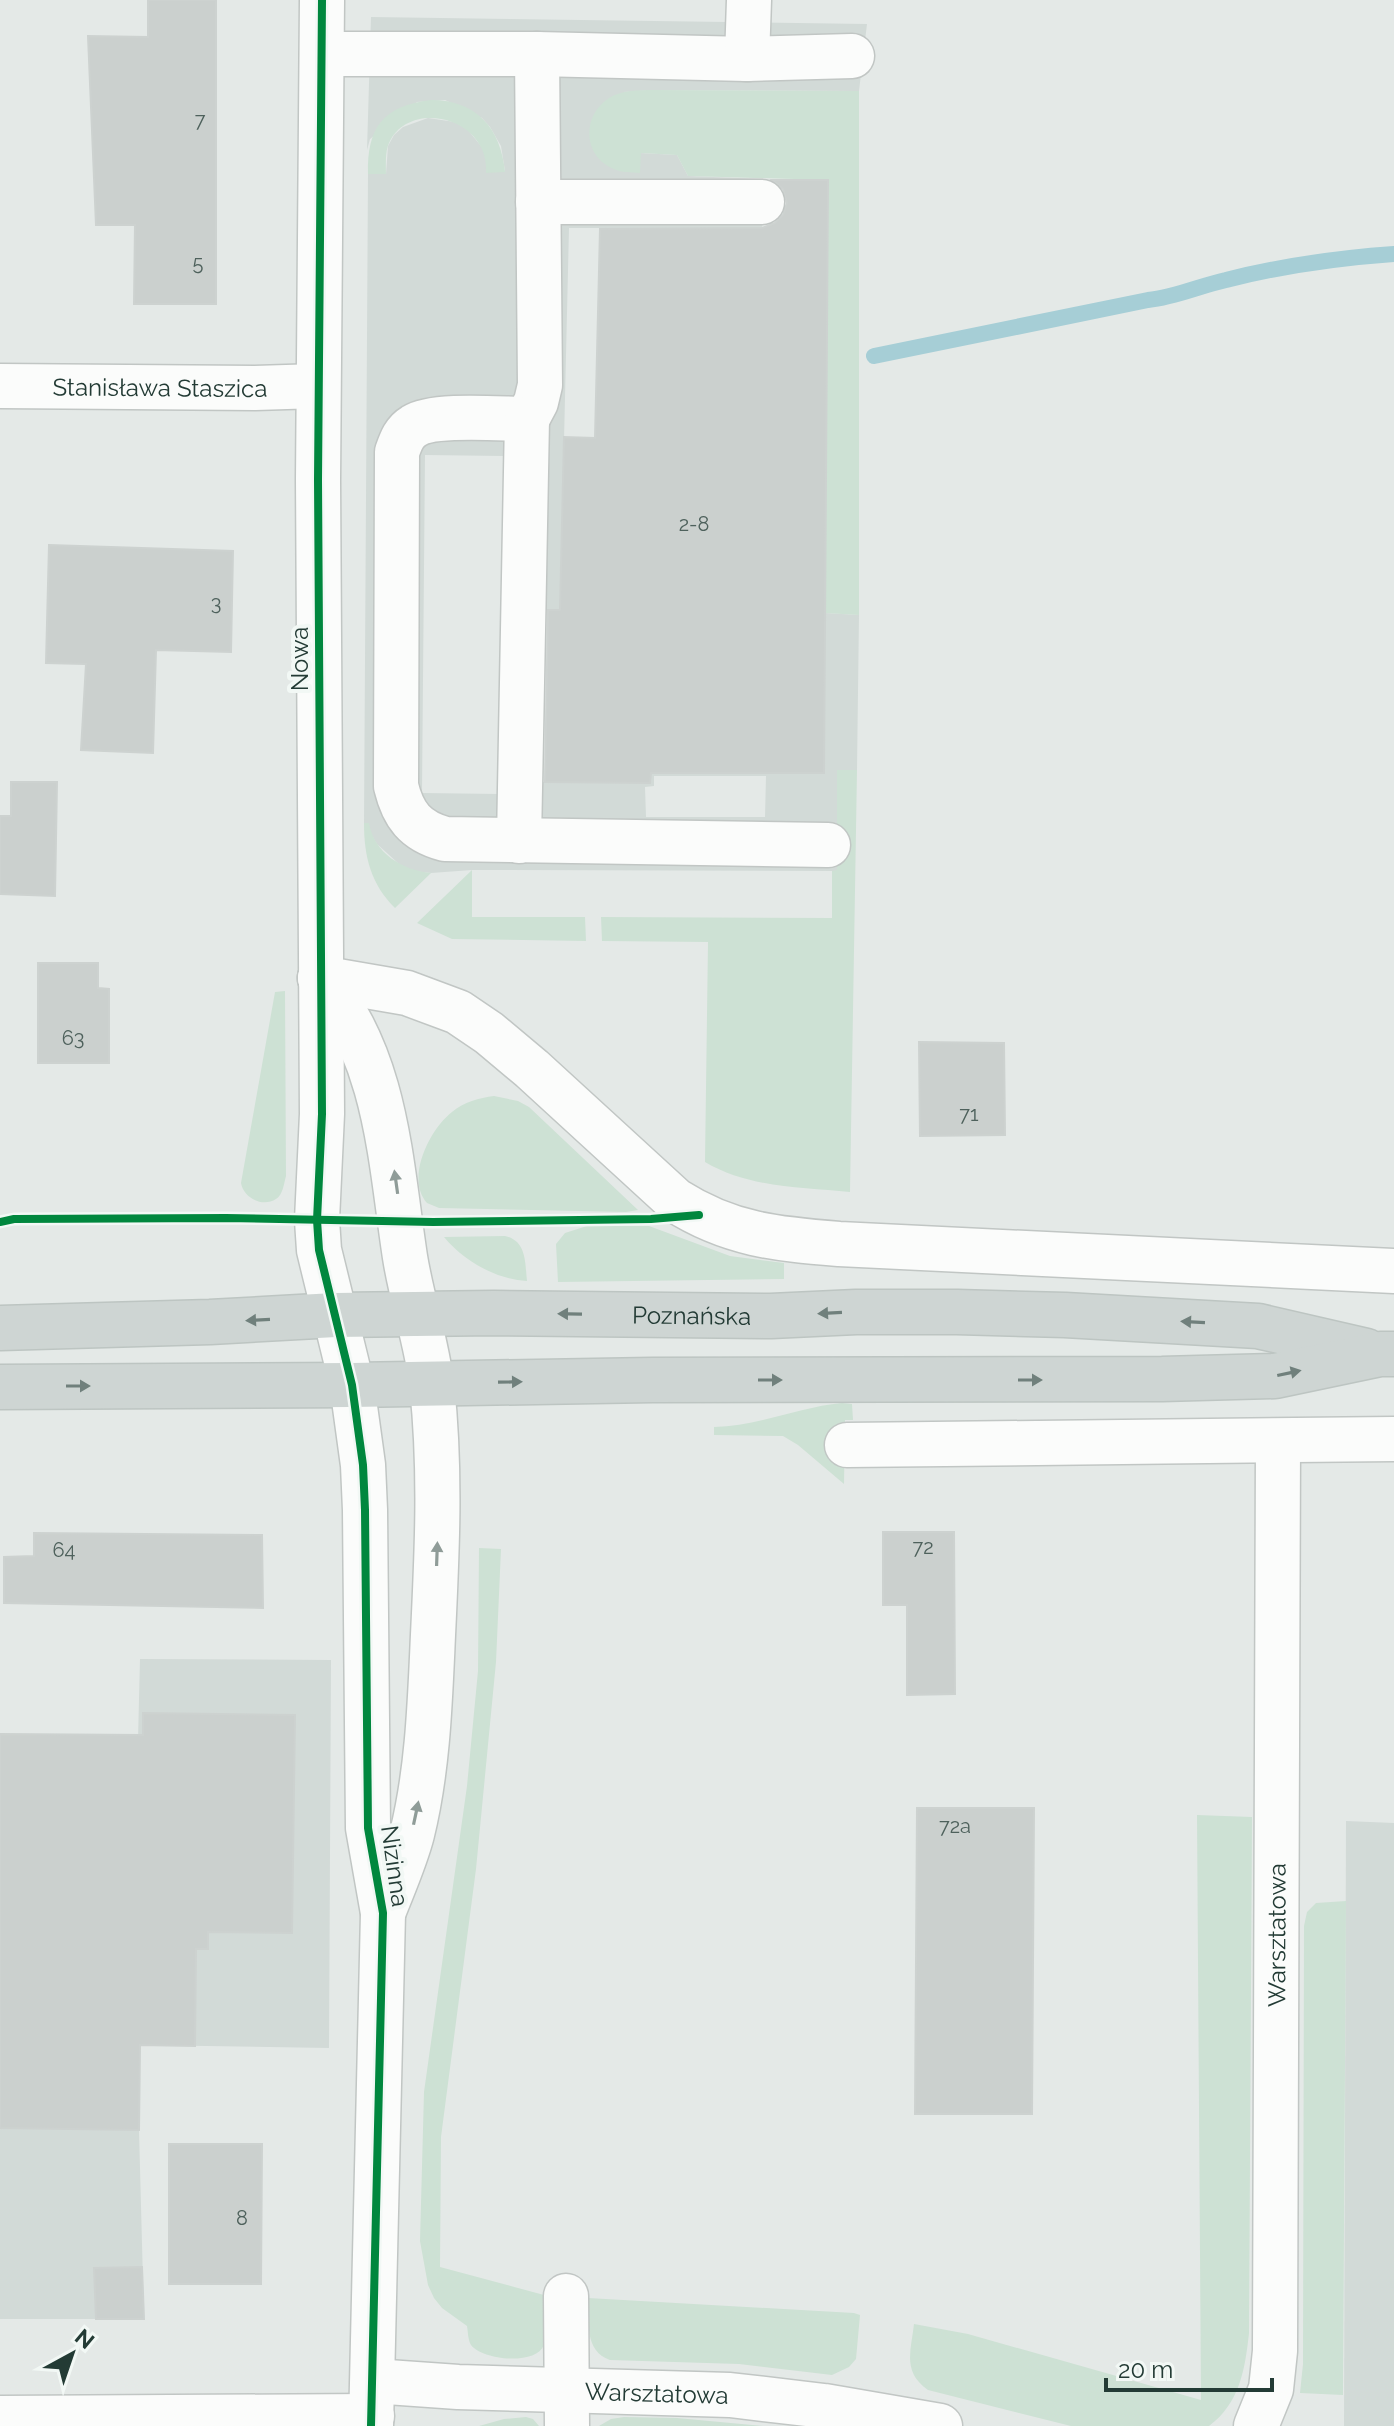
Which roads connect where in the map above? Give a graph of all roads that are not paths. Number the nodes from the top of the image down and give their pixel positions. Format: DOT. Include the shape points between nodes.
graph roads {
  1 [pos="322,0"];
  2 [pos="749,0"];
  3 [pos="322,54"];
  4 [pos="537,54"];
  5 [pos="852,56"];
  6 [pos="747,59"];
  7 [pos="538,202"];
  8 [pos="762,202"];
  9 [pos="0,386"];
  10 [pos="318,386"];
  11 [pos="527,419"];
  12 [pos="519,841"];
  13 [pos="828,845"];
  14 [pos="320,978"];
  15 [pos="1394,1271"];
  16 [pos="335,1315"];
  17 [pos="417,1315"];
  18 [pos="0,1328"];
  19 [pos="1387,1354"];
  20 [pos="432,1384"];
  21 [pos="352,1385"];
  22 [pos="0,1387"];
  23 [pos="1394,1439"];
  24 [pos="1278,1441"];
  25 [pos="847,1445"];
  26 [pos="383,1913"];
  27 [pos="566,2296"];
  28 [pos="372,2408"];
  29 [pos="567,2408"];
  30 [pos="0,2418"];
  31 [pos="940,2426"];
  32 [pos="1256,2426"];
  1 -- 3 [label="street, Nowa"];
  2 -- 6 [label="street"];
  3 -- 4 [label="street"];
  3 -- 10 [label="street, Nowa"];
  4 -- 6 [label="street"];
  4 -- 7 [label="street"];
  5 -- 6 [label="street"];
  7 -- 8 [label="street"];
  7 -- 11 [label="street" via="540,385"];
  9 -- 10 [label="street, Stanisława Staszica"];
  10 -- 14 [label="street, Nowa"];
  11 -- 12 [label="street"];
  11 -- 12 [label="street" via="429,419 402,436 397,452 400,804 412,823 428,834"];
  12 -- 13 [label="street"];
  14 -- 15 [label="street" via="407,993 458,1012 532,1069 675,1200 745,1233 855,1245"];
  14 -- 16 [label="street, Nowa" via="317,1220"];
  17 -- 14 [label="street, one-way" via="395,1175 371,1069 359,1036"];
  16 -- 17 [label="main road, Poznańska"];
  16 -- 18 [label="main road, Poznańska, one-way"];
  16 -- 21 [label="street, Nizinna"];
  19 -- 17 [label="main road, Poznańska, one-way" via="1258,1326 1065,1315"];
  17 -- 20 [label="street, Nizinna"];
  20 -- 19 [label="main road, Poznańska, one-way" via="1275,1376"];
  20 -- 21 [label="main road, Poznańska"];
  26 -- 20 [label="street, Nizinna, one-way" via="411,1835 430,1709 438,1546"];
  22 -- 21 [label="main road, Poznańska, one-way"];
  21 -- 26 [label="street, Nizinna" via="365,1510 368,1828"];
  23 -- 24 [label="street"];
  24 -- 25 [label="street"];
  24 -- 32 [label="street, Warsztatowa" via="1275,2351 1271,2389"];
  26 -- 28 [label="street, Nizinna"];
  27 -- 29 [label="street"];
  28 -- 29 [label="street, Warsztatowa"];
  28 -- 30 [label="street, Warsztatowa"];
  29 -- 31 [label="street, Warsztatowa" via="730,2395"];
}
